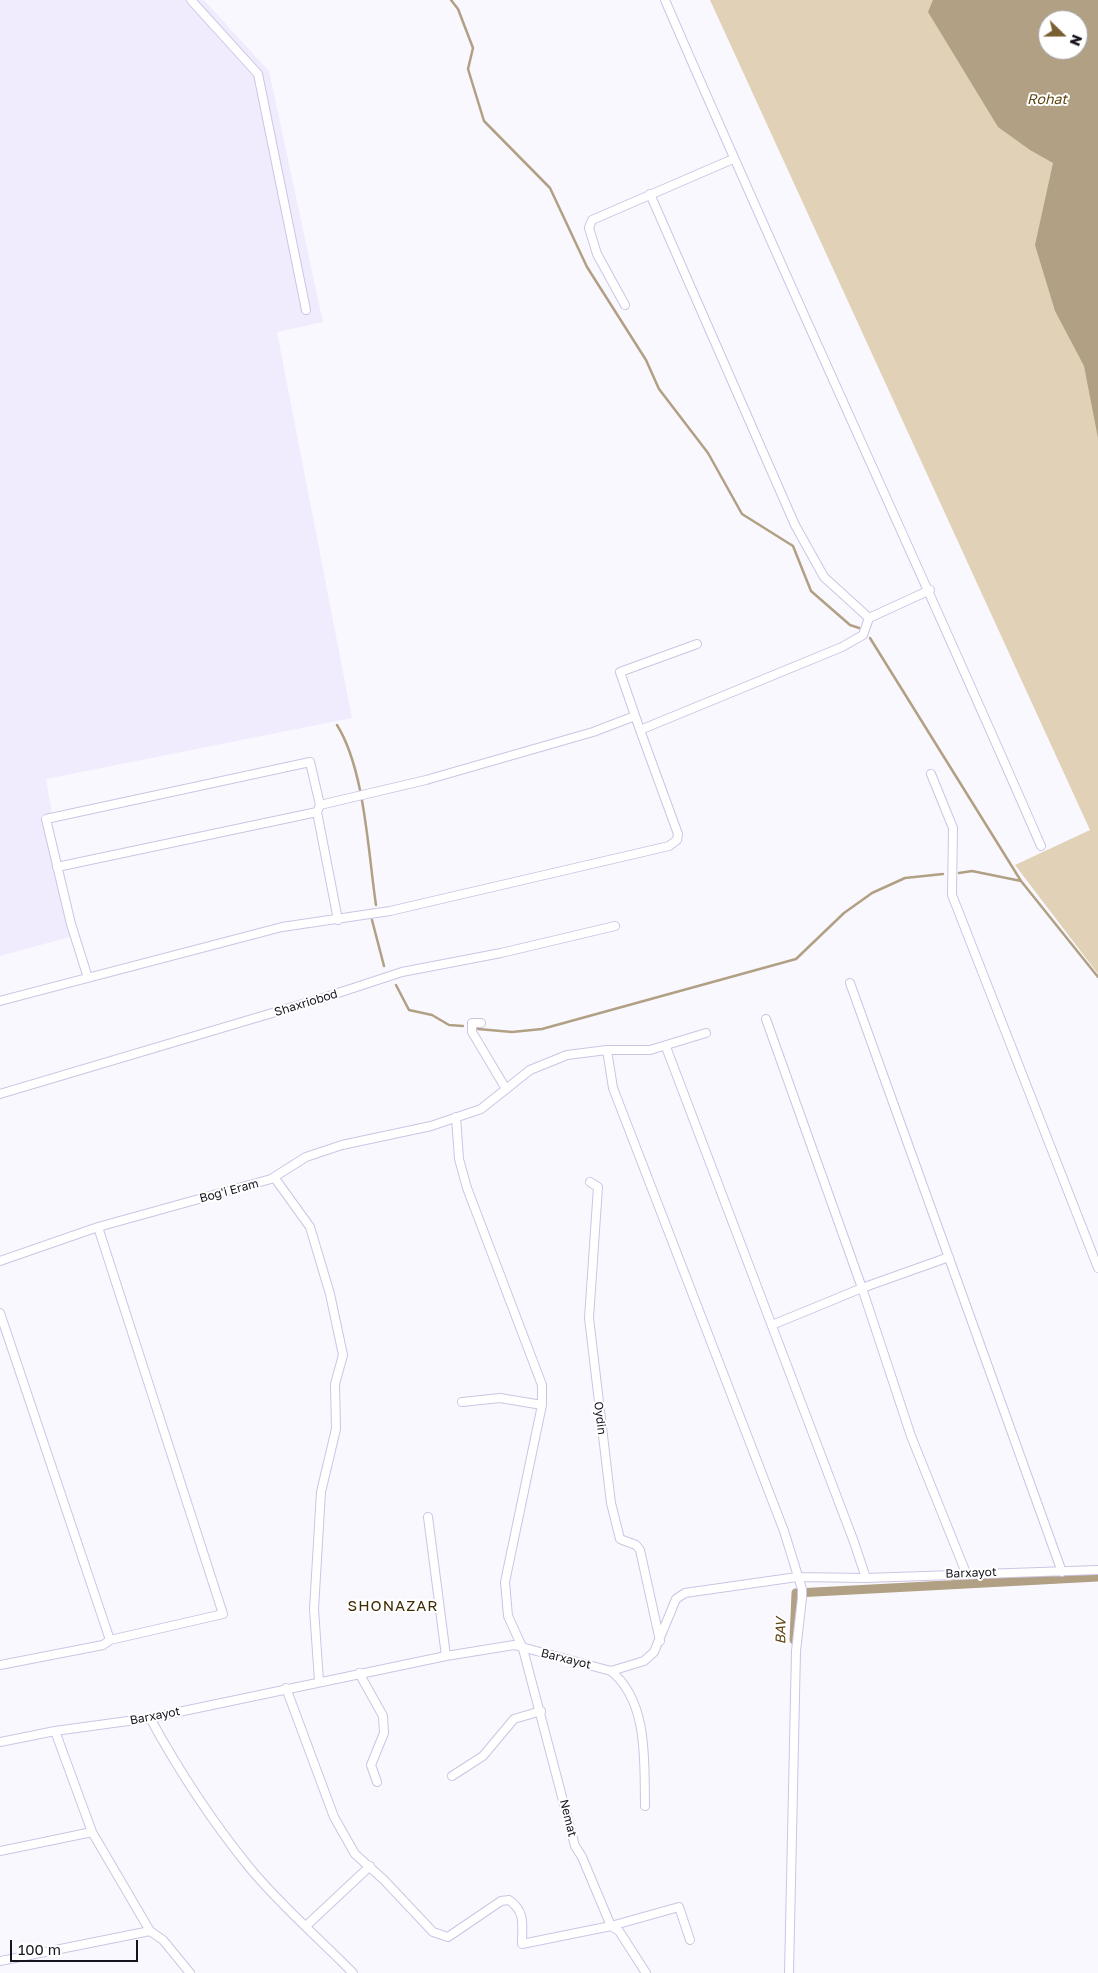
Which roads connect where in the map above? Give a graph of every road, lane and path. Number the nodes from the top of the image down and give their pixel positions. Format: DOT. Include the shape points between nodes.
graph roads {
  1 [pos="191,0"];
  2 [pos="665,0"];
  3 [pos="734,159"];
  4 [pos="650,194"];
  5 [pos="625,305"];
  6 [pos="306,310"];
  7 [pos="930,590"];
  8 [pos="869,618"];
  9 [pos="697,644"];
  10 [pos="635,716"];
  11 [pos="640,730"];
  12 [pos="931,774"];
  13 [pos="318,808"];
  14 [pos="1042,846"];
  15 [pos="58,867"];
  16 [pos="338,920"];
  17 [pos="615,926"];
  18 [pos="88,978"];
  19 [pos="850,983"];
  20 [pos="0,1000"];
  21 [pos="766,1019"];
  22 [pos="481,1023"];
  23 [pos="706,1033"];
  24 [pos="666,1047"];
  25 [pos="607,1050"];
  26 [pos="506,1088"];
  27 [pos="0,1094"];
  28 [pos="456,1118"];
  29 [pos="274,1177"];
  30 [pos="590,1182"];
  31 [pos="98,1227"];
  32 [pos="949,1257"];
  33 [pos="0,1261"];
  34 [pos="1098,1268"];
  35 [pos="862,1288"];
  36 [pos="0,1313"];
  37 [pos="772,1325"];
  38 [pos="462,1402"];
  39 [pos="542,1405"];
  40 [pos="428,1517"];
  41 [pos="1098,1570"];
  42 [pos="1062,1572"];
  43 [pos="966,1573"];
  44 [pos="797,1577"];
  45 [pos="866,1578"];
  46 [pos="110,1640"];
  47 [pos="660,1642"];
  48 [pos="523,1649"];
  49 [pos="446,1656"];
  50 [pos="0,1665"];
  51 [pos="611,1671"];
  52 [pos="360,1673"];
  53 [pos="320,1681"];
  54 [pos="286,1688"];
  55 [pos="541,1711"];
  56 [pos="150,1718"];
  57 [pos="55,1731"];
  58 [pos="0,1742"];
  59 [pos="452,1776"];
  60 [pos="377,1782"];
  61 [pos="645,1806"];
  62 [pos="92,1832"];
  63 [pos="0,1851"];
  64 [pos="370,1866"];
  65 [pos="306,1926"];
  66 [pos="611,1926"];
  67 [pos="150,1931"];
  68 [pos="690,1940"];
  69 [pos="0,1961"];
  70 [pos="190,1973"];
  71 [pos="353,1973"];
  72 [pos="646,1973"];
  73 [pos="790,1973"];
  1 -- 6 [label="street" via="258,74"];
  2 -- 3 [label="street"];
  3 -- 4 [label="street"];
  3 -- 7 [label="street"];
  4 -- 5 [label="street" via="589,224 597,254"];
  4 -- 8 [label="street" via="795,525 824,577"];
  7 -- 8 [label="street"];
  7 -- 14 [label="street"];
  8 -- 11 [label="street" via="863,635 842,647"];
  9 -- 10 [label="street" via="620,672"];
  10 -- 11 [label="street"];
  10 -- 13 [label="street" via="593,732"];
  11 -- 16 [label="street" via="678,834 678,840 672,844 572,870"];
  12 -- 34 [label="street" via="953,828 952,895"];
  13 -- 15 [label="street"];
  13 -- 15 [label="street" via="310,762 46,819"];
  13 -- 16 [label="street"];
  15 -- 18 [label="street"];
  16 -- 18 [label="street" via="282,927"];
  17 -- 27 [label="street, Shaxriobod" via="402,972"];
  18 -- 20 [label="street"];
  19 -- 32 [label="street"];
  21 -- 35 [label="street"];
  22 -- 26 [label="street" via="472,1023 472,1032"];
  23 -- 24 [label="street, Bog'i Eram"];
  24 -- 25 [label="street, Bog'i Eram"];
  24 -- 37 [label="street"];
  25 -- 26 [label="street, Bog'i Eram" via="567,1055 530,1070"];
  25 -- 44 [label="street" via="613,1088 784,1531"];
  26 -- 28 [label="street, Bog'i Eram" via="482,1109"];
  28 -- 29 [label="street, Bog'i Eram" via="342,1145 306,1157"];
  28 -- 39 [label="street, Nemat" via="459,1159 467,1188 542,1385"];
  29 -- 31 [label="street, Bog'i Eram"];
  29 -- 53 [label="street" via="310,1227 330,1294 342,1355 335,1384 336,1429 321,1492 314,1609"];
  30 -- 47 [label="street, Oydin" via="598,1187 589,1318 611,1503 620,1539 640,1550"];
  31 -- 33 [label="street, Bog'i Eram"];
  31 -- 46 [label="street" via="222,1614"];
  32 -- 35 [label="street"];
  32 -- 42 [label="street"];
  35 -- 37 [label="street"];
  35 -- 43 [label="street" via="911,1436"];
  36 -- 46 [label="street"];
  37 -- 45 [label="street"];
  38 -- 39 [label="street" via="500,1398"];
  39 -- 48 [label="street, Nemat" via="505,1582 508,1616"];
  40 -- 49 [label="street"];
  41 -- 42 [label="street, Barxayot"];
  42 -- 43 [label="street, Barxayot"];
  43 -- 45 [label="street, Barxayot"];
  44 -- 45 [label="street, Barxayot"];
  44 -- 47 [label="street, Barxayot" via="685,1593 676,1599"];
  44 -- 73 [label="street" via="802,1598 796,1650"];
  46 -- 50 [label="street" via="103,1645"];
  47 -- 51 [label="street, Barxayot" via="644,1661"];
  48 -- 49 [label="street, Barxayot" via="514,1645"];
  48 -- 51 [label="street, Barxayot"];
  48 -- 55 [label="street, Nemat"];
  49 -- 52 [label="street, Barxayot"];
  51 -- 61 [label="street" via="629,1692 641,1731"];
  52 -- 53 [label="street, Barxayot"];
  52 -- 60 [label="street" via="383,1716 384,1733 371,1765"];
  53 -- 54 [label="street, Barxayot"];
  54 -- 56 [label="street, Barxayot"];
  54 -- 64 [label="street" via="334,1817 355,1854"];
  55 -- 59 [label="street" via="514,1719 483,1756"];
  55 -- 66 [label="street, Nemat" via="575,1846"];
  56 -- 57 [label="street, Barxayot"];
  56 -- 65 [label="street" via="209,1816 250,1868"];
  57 -- 58 [label="street, Barxayot"];
  57 -- 62 [label="street"];
  62 -- 63 [label="street"];
  62 -- 67 [label="street"];
  64 -- 65 [label="street"];
  64 -- 66 [label="street" via="433,1932 442,1937 448,1937 500,1901 509,1900 519,1906 522,1914 522,1944"];
  65 -- 71 [label="street"];
  66 -- 68 [label="street" via="679,1907"];
  66 -- 72 [label="street, Nemat" via="619,1931"];
  67 -- 69 [label="street"];
  67 -- 70 [label="street" via="163,1940"];
}
